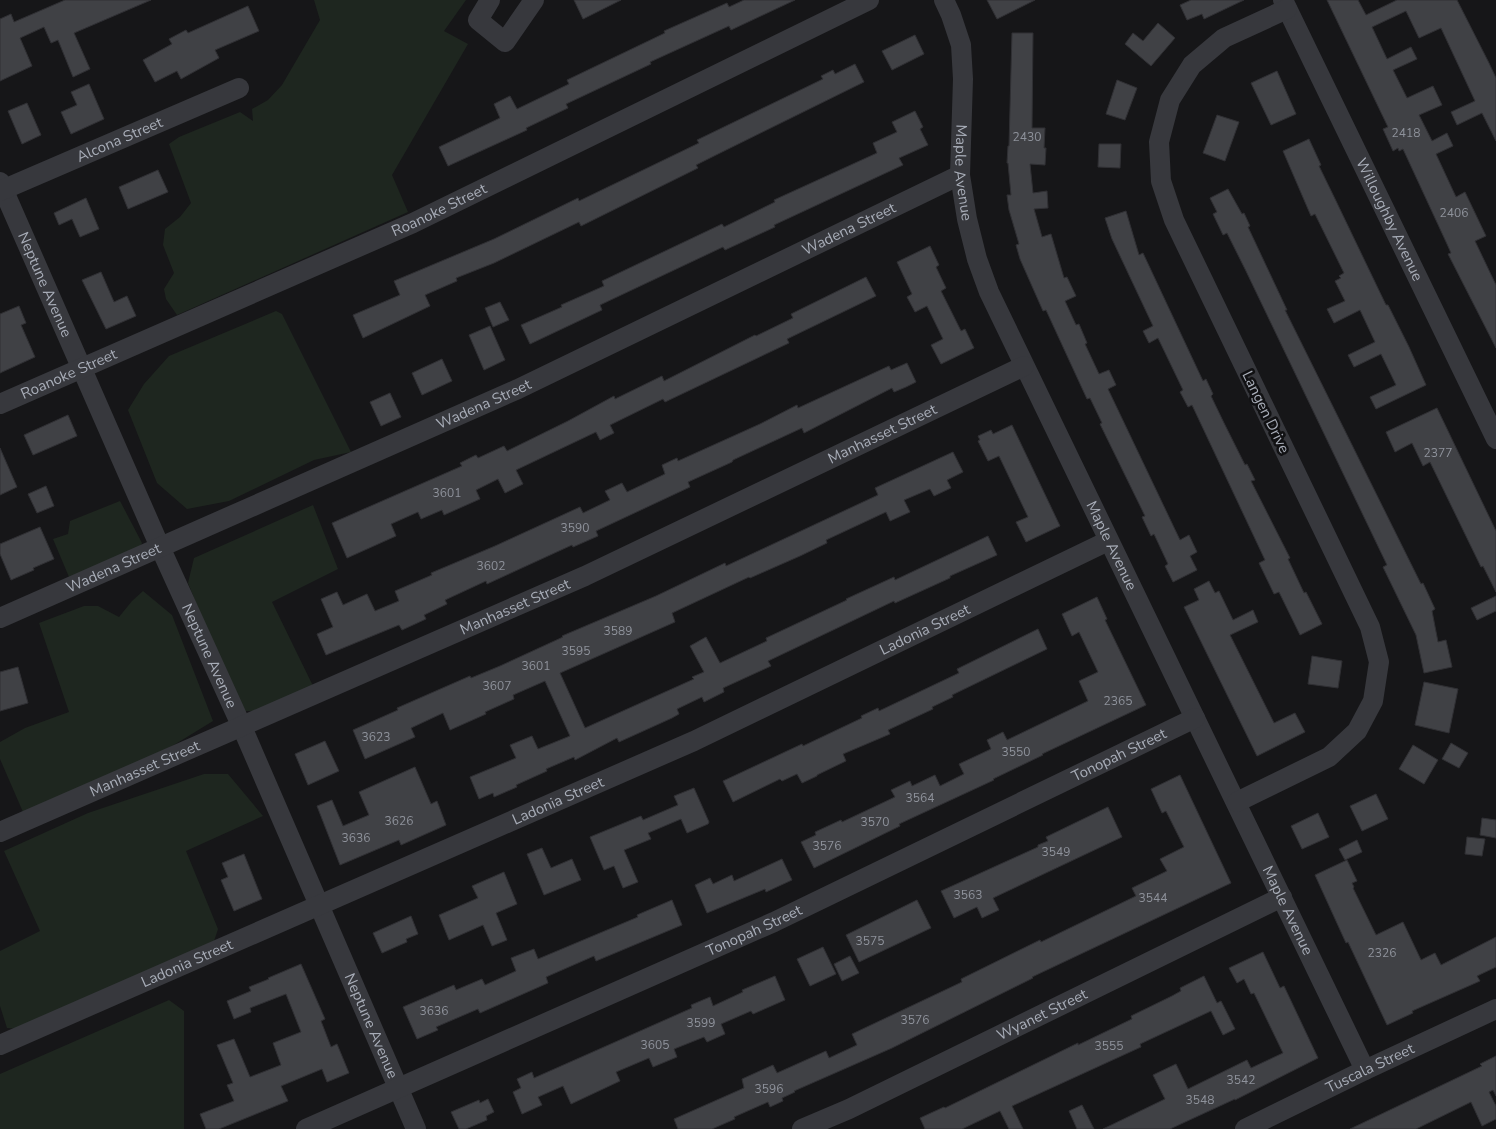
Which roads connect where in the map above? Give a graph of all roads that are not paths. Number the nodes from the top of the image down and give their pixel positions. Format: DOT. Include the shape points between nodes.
graph roads {
  1 [pos="490,0"];
  2 [pos="534,0"];
  3 [pos="869,0"];
  4 [pos="944,0"];
  5 [pos="1285,4"];
  6 [pos="239,88"];
  7 [pos="960,175"];
  8 [pos="1,187"];
  9 [pos="1024,366"];
  10 [pos="82,368"];
  11 [pos="0,404"];
  12 [pos="1496,439"];
  13 [pos="1108,542"];
  14 [pos="160,547"];
  15 [pos="0,618"];
  16 [pos="1195,718"];
  17 [pos="242,727"];
  18 [pos="1237,802"];
  19 [pos="0,832"];
  20 [pos="1282,897"];
  21 [pos="319,906"];
  22 [pos="1496,1009"];
  23 [pos="0,1045"];
  24 [pos="1365,1070"];
  25 [pos="397,1087"];
  26 [pos="306,1129"];
  27 [pos="416,1129"];
  28 [pos="802,1129"];
  29 [pos="1244,1129"];
  1 -- 2 [label="street" via="478,20 505,42"];
  3 -- 10 [label="street, Roanoke Street" via="413,223"];
  4 -- 7 [label="street, Maple Avenue" via="961,44"];
  5 -- 12 [label="street, Willoughby Avenue"];
  5 -- 18 [label="street, Langen Drive" via="1224,38 1192,65 1170,100 1159,142 1161,181 1174,220 1370,627 1379,662 1374,701 1357,731 1329,757"];
  6 -- 8 [label="street, Alcona Street"];
  7 -- 9 [label="street, Maple Avenue" via="977,259"];
  7 -- 14 [label="street, Wadena Street" via="518,389"];
  8 -- 10 [label="street, Neptune Avenue"];
  9 -- 13 [label="street, Maple Avenue"];
  9 -- 17 [label="street, Manhasset Street" via="585,576"];
  10 -- 11 [label="street, Roanoke Street"];
  10 -- 14 [label="street, Neptune Avenue"];
  13 -- 16 [label="street, Maple Avenue"];
  13 -- 21 [label="street, Ladonia Street" via="694,741"];
  14 -- 15 [label="street, Wadena Street"];
  14 -- 17 [label="street, Neptune Avenue"];
  16 -- 18 [label="street, Maple Avenue"];
  16 -- 25 [label="street, Tonopah Street" via="774,922"];
  17 -- 19 [label="street, Manhasset Street"];
  17 -- 21 [label="street, Neptune Avenue"];
  18 -- 20 [label="street, Maple Avenue"];
  20 -- 24 [label="street, Maple Avenue"];
  20 -- 28 [label="street, Wyanet Street"];
  21 -- 23 [label="street, Ladonia Street"];
  21 -- 25 [label="street, Neptune Avenue"];
  22 -- 24 [label="street, Tuscala Street"];
  24 -- 29 [label="street, Tuscala Street"];
  25 -- 26 [label="street, Tonopah Street"];
  25 -- 27 [label="street, Neptune Avenue"];
}
